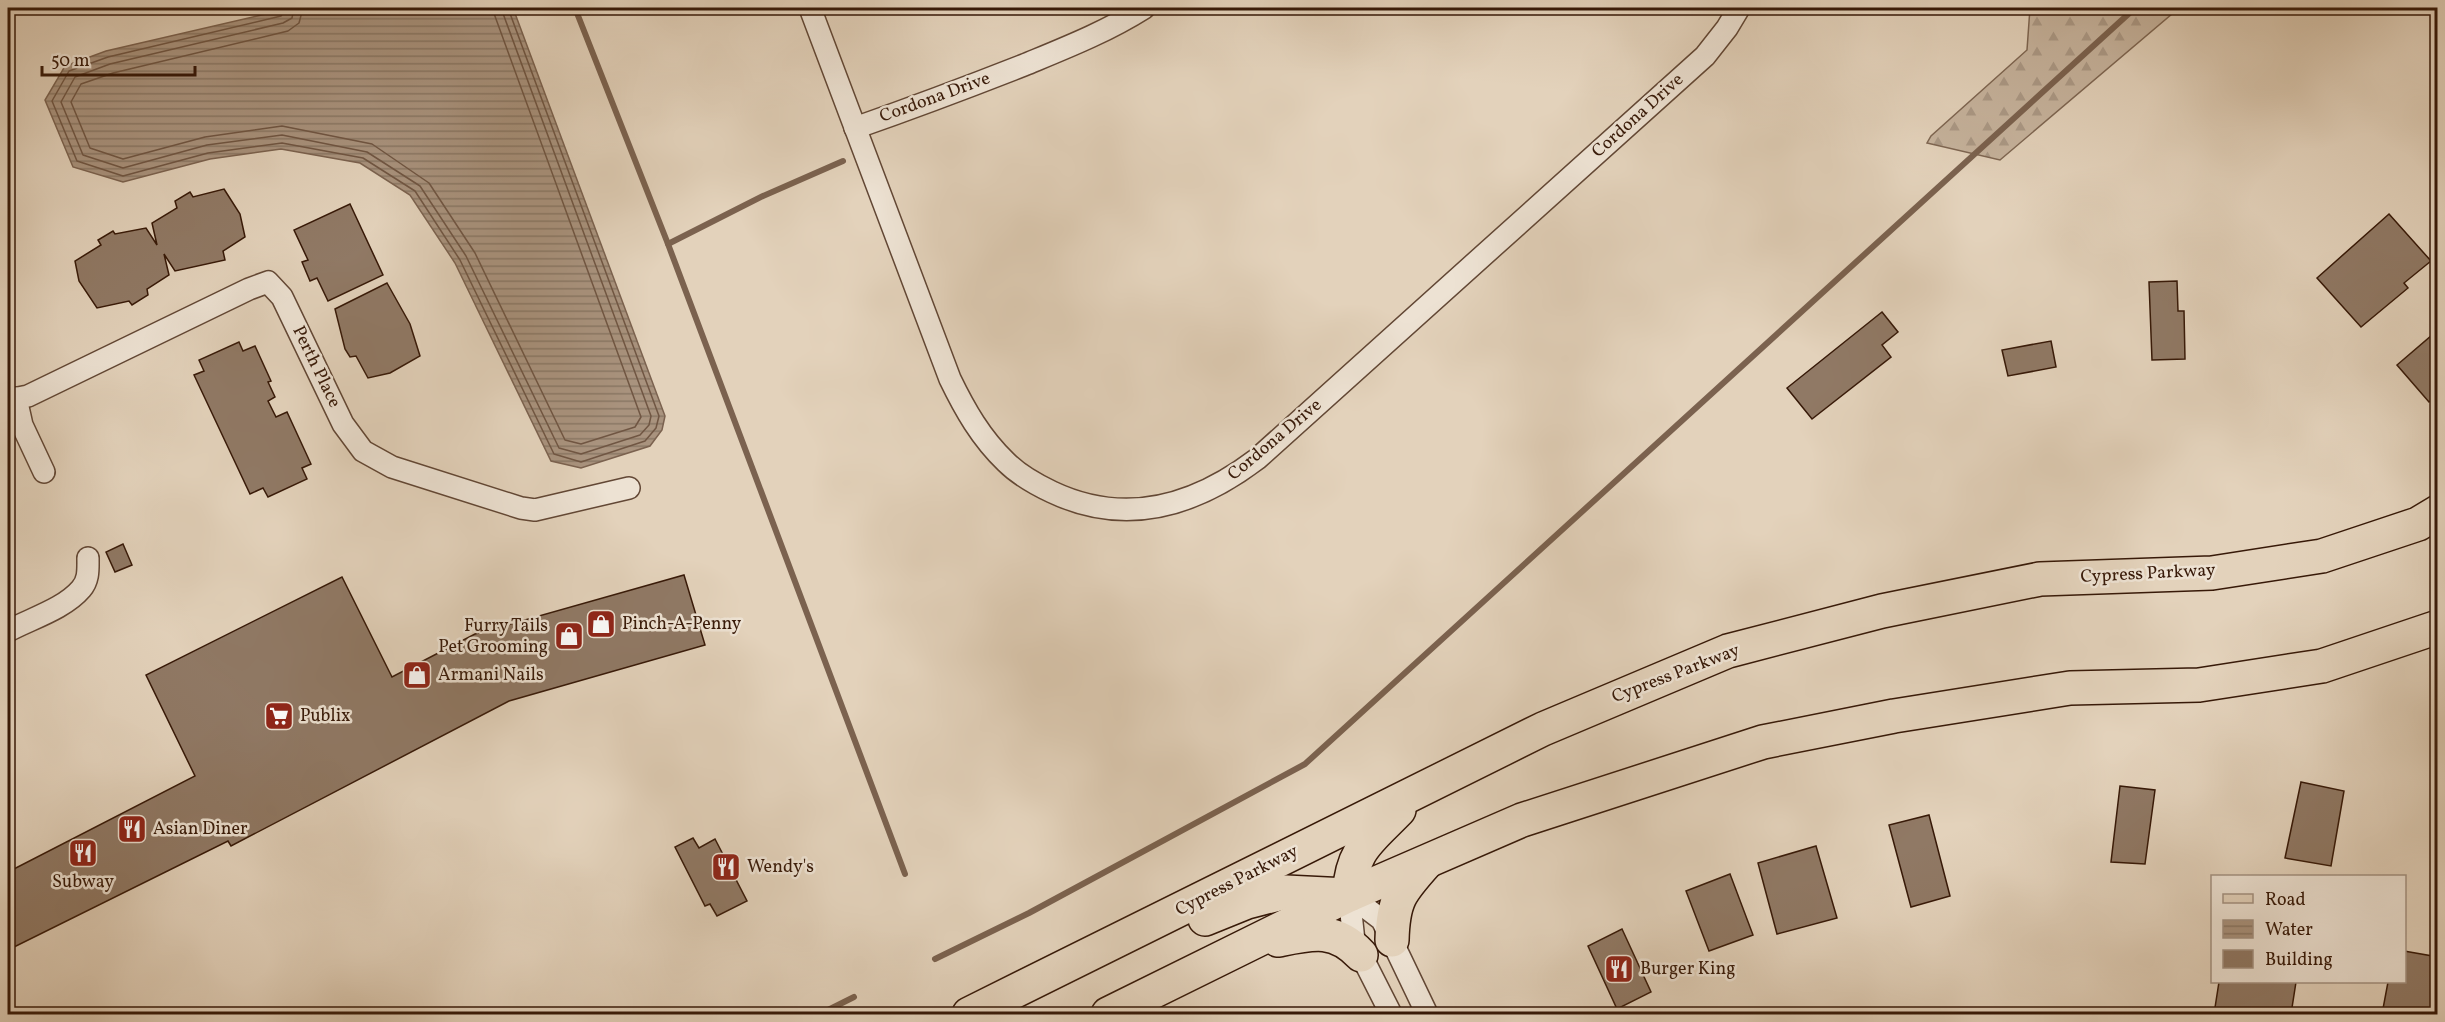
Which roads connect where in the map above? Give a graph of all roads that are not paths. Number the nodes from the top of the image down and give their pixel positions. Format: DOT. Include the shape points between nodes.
graph roads {
  1 [pos="810,8"];
  2 [pos="1144,8"];
  3 [pos="1739,8"];
  4 [pos="855,128"];
  5 [pos="12,399"];
  6 [pos="44,472"];
  7 [pos="629,488"];
  8 [pos="2438,512"];
  9 [pos="88,558"];
  10 [pos="2438,627"];
  11 [pos="8,631"];
  12 [pos="1420,790"];
  13 [pos="1426,862"];
  14 [pos="1349,895"];
  15 [pos="1140,930"];
  16 [pos="1392,940"];
  17 [pos="1247,946"];
  18 [pos="1361,955"];
  19 [pos="969,1014"];
  20 [pos="1108,1014"];
  21 [pos="1391,1014"];
  22 [pos="1427,1014"];
  1 -- 4 [label="street, Cordona Drive"];
  2 -- 4 [label="street, Cordona Drive" via="1071,46"];
  3 -- 4 [label="street, Cordona Drive" via="1705,56 1257,459 1210,490 1159,507 1111,508 1071,500 1029,480 991,447 950,379"];
  5 -- 6 [label="street, Perth Place"];
  5 -- 7 [label="street, Perth Place" via="28,396 268,282 282,297 343,424 363,451 392,467 535,510"];
  8 -- 12 [label="main road, Cypress Parkway" via="2418,524 2322,556 2212,573 2040,579 1882,611 1728,651 1553,724"];
  9 -- 11 [label="street" via="88,575 82,588"];
  10 -- 13 [label="main road" via="2322,666 2199,686 2070,688 1763,742 1522,820"];
  12 -- 14 [label="main road" via="1361,849 1350,870"];
  12 -- 15 [label="main road, Cypress Parkway"];
  13 -- 14 [label="main road"];
  13 -- 16 [label="main road" via="1401,892 1393,915"];
  14 -- 15 [label="main road" via="1286,892 1247,902 1172,932"];
  14 -- 16 [label="street" via="1382,920"];
  14 -- 17 [label="main road"];
  14 -- 18 [label="street" via="1354,941"];
  15 -- 19 [label="main road, Cypress Parkway"];
  16 -- 22 [label="street"];
  17 -- 18 [label="main road" via="1326,933 1348,941"];
  17 -- 20 [label="main road"];
  18 -- 21 [label="street"];
}
